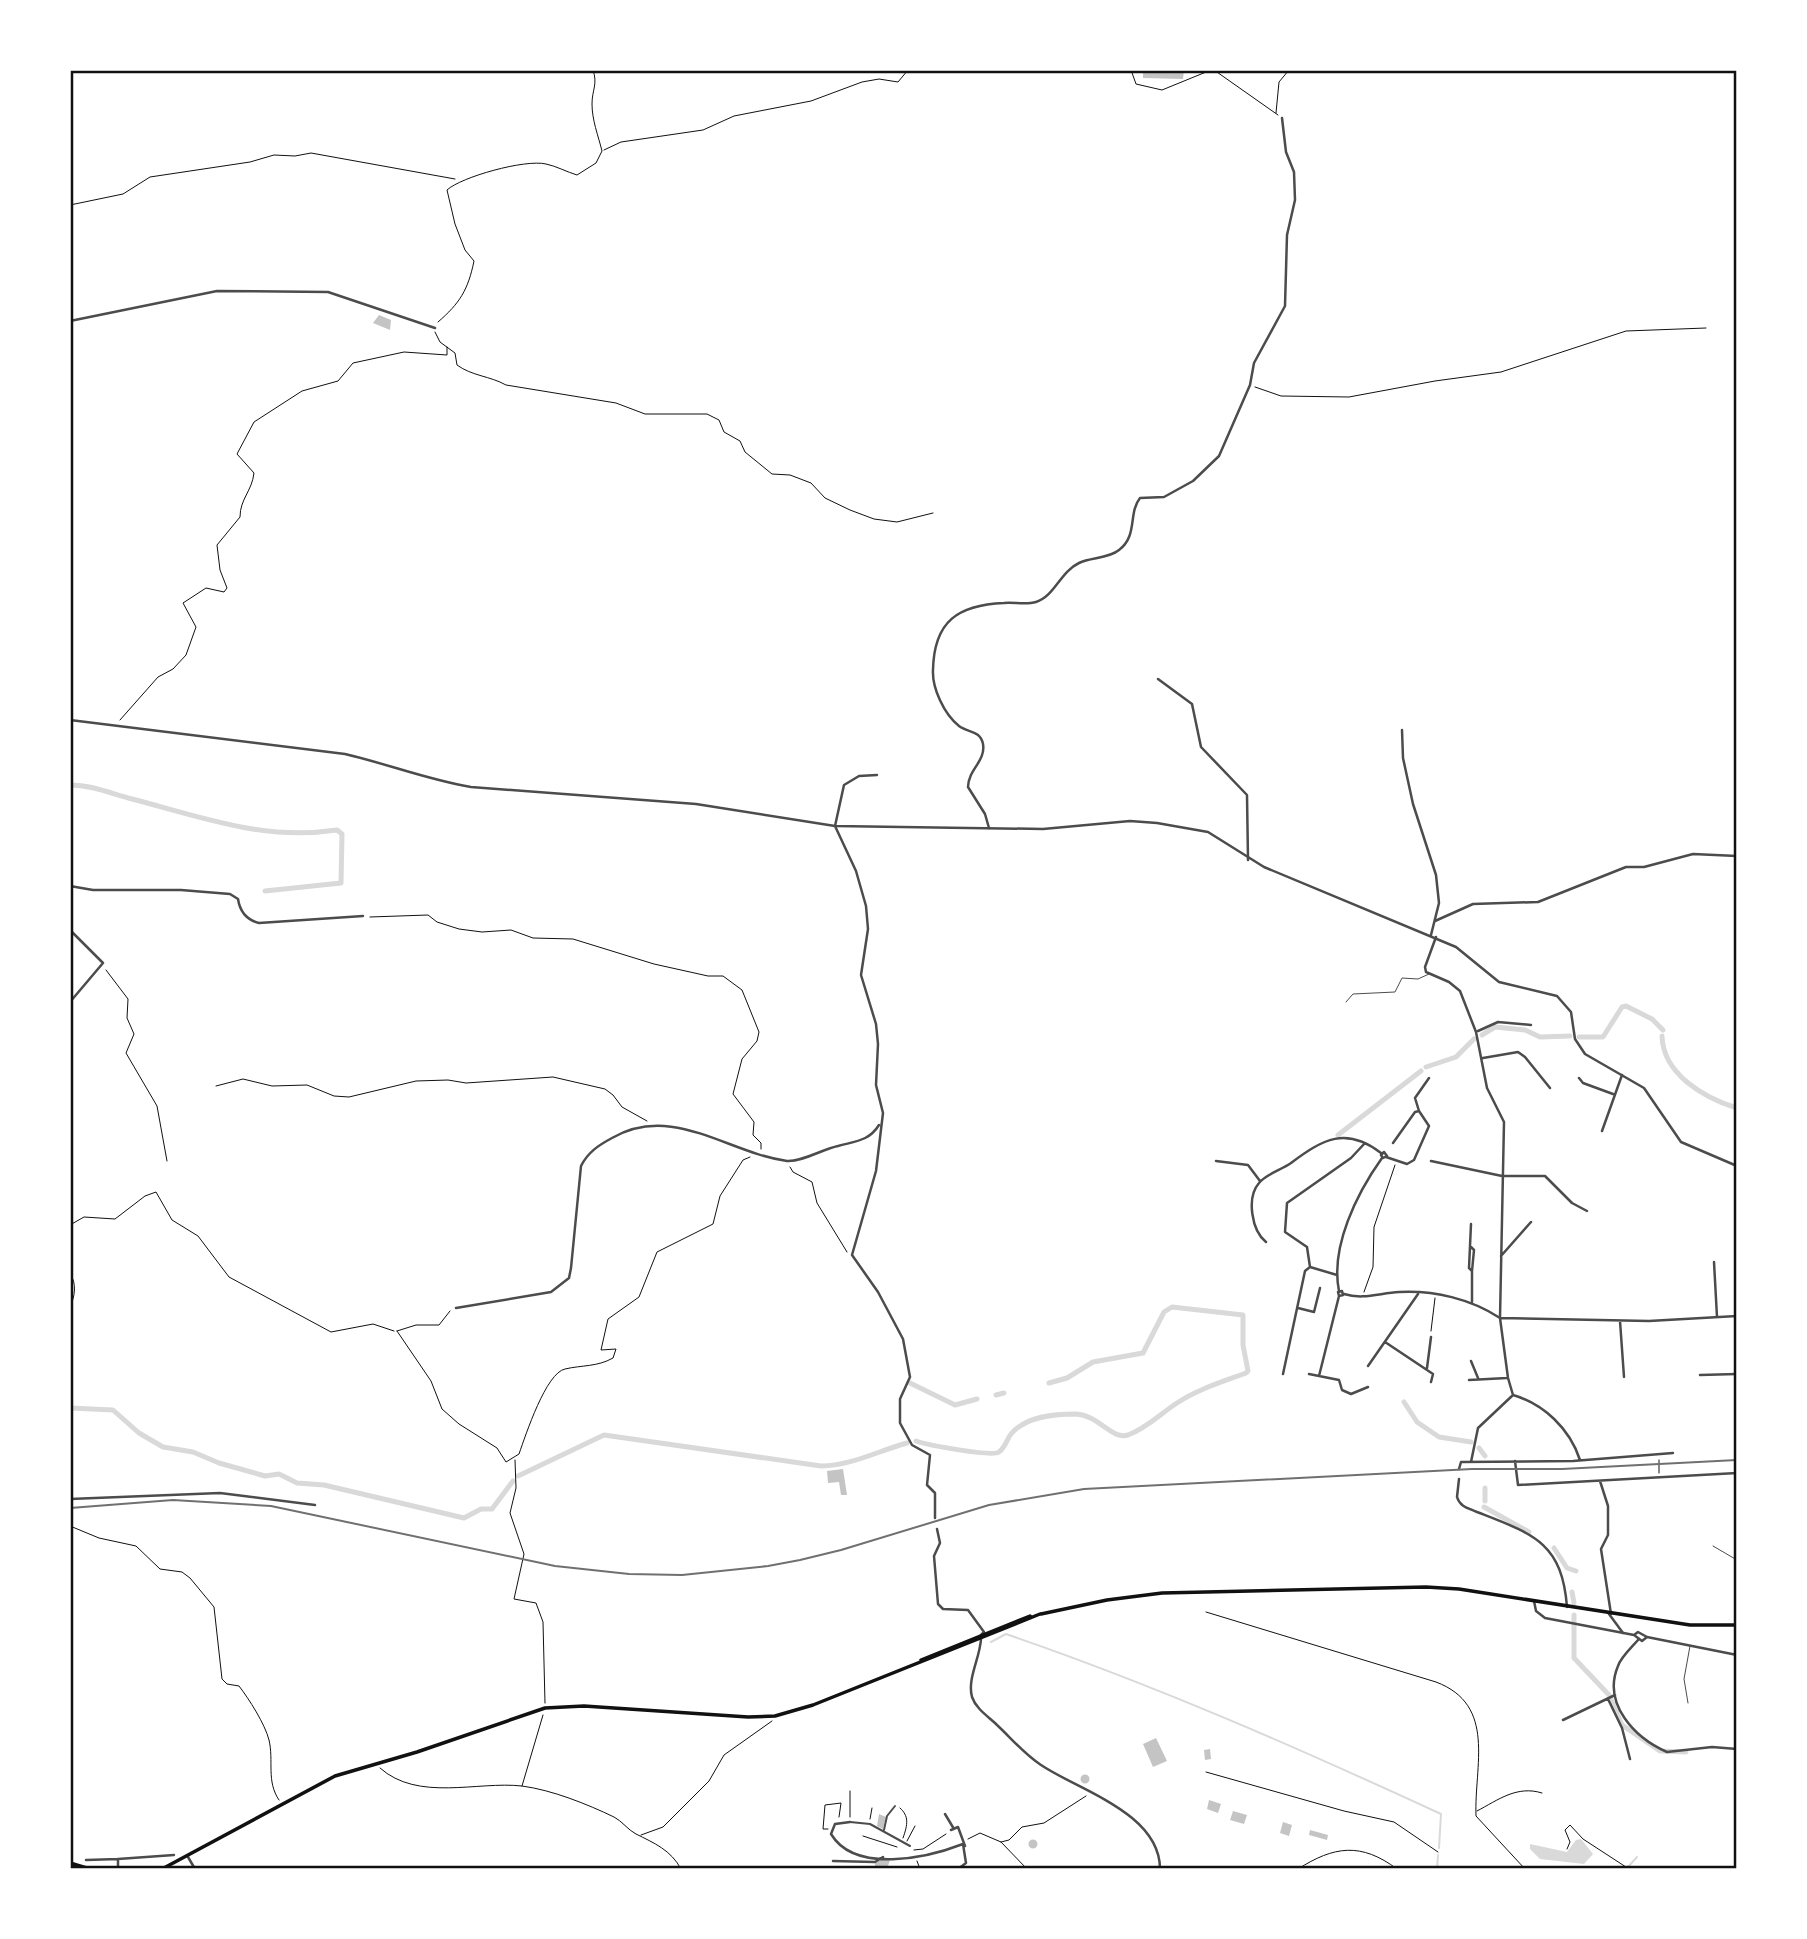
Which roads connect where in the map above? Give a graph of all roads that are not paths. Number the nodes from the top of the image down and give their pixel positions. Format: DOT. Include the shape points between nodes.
graph roads {
  1 [pos="1282,118"];
  2 [pos="70,321"];
  3 [pos="435,328"];
  4 [pos="1158,679"];
  5 [pos="70,720"];
  6 [pos="1402,730"];
  7 [pos="877,775"];
  8 [pos="835,826"];
  9 [pos="989,828"];
  10 [pos="1737,856"];
  11 [pos="1248,860"];
  12 [pos="70,886"];
  13 [pos="363,916"];
  14 [pos="1435,921"];
  15 [pos="70,930"];
  16 [pos="1431,935"];
  17 [pos="1436,937"];
  18 [pos="1430,973"];
  19 [pos="70,1002"];
  20 [pos="1346,1002"];
  21 [pos="1531,1025"];
  22 [pos="1476,1032"];
  23 [pos="1483,1058"];
  24 [pos="1622,1075"];
  25 [pos="1429,1078"];
  26 [pos="1579,1078"];
  27 [pos="1550,1088"];
  28 [pos="1613,1094"];
  29 [pos="1419,1111"];
  30 [pos="881,1122"];
  31 [pos="1602,1131"];
  32 [pos="1366,1143"];
  33 [pos="1393,1143"];
  34 [pos="1381,1155"];
  35 [pos="1216,1161"];
  36 [pos="1431,1161"];
  37 [pos="1737,1166"];
  38 [pos="1502,1176"];
  39 [pos="1260,1181"];
  40 [pos="1587,1210"];
  41 [pos="1531,1222"];
  42 [pos="1471,1224"];
  43 [pos="1266,1242"];
  44 [pos="1501,1256"];
  45 [pos="1714,1262"];
  46 [pos="1310,1267"];
  47 [pos="1337,1275"];
  48 [pos="1320,1288"];
  49 [pos="1339,1291"];
  50 [pos="1418,1293"];
  51 [pos="1344,1294"];
  52 [pos="1339,1296"];
  53 [pos="1472,1302"];
  54 [pos="456,1308"];
  55 [pos="1298,1308"];
  56 [pos="1737,1316"];
  57 [pos="1717,1317"];
  58 [pos="1500,1318"];
  59 [pos="1620,1321"];
  60 [pos="1431,1337"];
  61 [pos="1385,1342"];
  62 [pos="1471,1361"];
  63 [pos="1368,1366"];
  64 [pos="1427,1369"];
  65 [pos="1283,1374"];
  66 [pos="1309,1374"];
  67 [pos="1737,1374"];
  68 [pos="1700,1375"];
  69 [pos="1319,1376"];
  70 [pos="1624,1377"];
  71 [pos="1508,1378"];
  72 [pos="1478,1379"];
  73 [pos="1469,1380"];
  74 [pos="1431,1382"];
  75 [pos="1368,1387"];
  76 [pos="1513,1395"];
  77 [pos="1673,1453"];
  78 [pos="1580,1460"];
  79 [pos="1471,1462"];
  80 [pos="1515,1462"];
  81 [pos="1459,1469"];
  82 [pos="1737,1473"];
  83 [pos="1459,1479"];
  84 [pos="1599,1479"];
  85 [pos="70,1499"];
  86 [pos="315,1505"];
  87 [pos="935,1518"];
  88 [pos="937,1529"];
  89 [pos="1713,1546"];
  90 [pos="1737,1560"];
  91 [pos="1534,1601"];
  92 [pos="1567,1607"];
  93 [pos="1041,1614"];
  94 [pos="1610,1614"];
  95 [pos="1737,1625"];
  96 [pos="987,1633"];
  97 [pos="1623,1633"];
  98 [pos="1634,1635"];
  99 [pos="979,1636"];
  100 [pos="1647,1637"];
  101 [pos="1638,1640"];
  102 [pos="1690,1646"];
  103 [pos="1737,1655"];
  104 [pos="912,1664"];
  105 [pos="1615,1695"];
  106 [pos="1608,1699"];
  107 [pos="1688,1703"];
  108 [pos="1563,1720"];
  109 [pos="1737,1749"];
  110 [pos="1630,1759"];
  111 [pos="895,1806"];
  112 [pos="945,1814"];
  113 [pos="850,1822"];
  114 [pos="884,1831"];
  115 [pos="964,1842"];
  116 [pos="910,1846"];
  117 [pos="174,1855"];
  118 [pos="188,1857"];
  119 [pos="883,1857"];
  120 [pos="118,1859"];
  121 [pos="86,1860"];
  122 [pos="833,1861"];
  123 [pos="176,1863"];
  124 [pos="70,1864"];
  125 [pos="118,1868"];
  126 [pos="79,1869"];
  127 [pos="90,1869"];
  128 [pos="162,1869"];
  129 [pos="168,1869"];
  130 [pos="195,1869"];
  131 [pos="958,1869"];
  132 [pos="1160,1869"];
  1 -- 9 [label="street" via="1295,200 1284,273 1288,297 1254,363 1250,385 1219,456 1200,476 1164,497 1140,498 1130,538 1120,550 1079,563 1034,603 981,604 960,611 946,622 936,643 933,688 955,722 983,742 968,787"];
  2 -- 3 [label="street" via="217,291 328,292"];
  4 -- 11 [label="street" via="1196,709 1201,747 1247,795"];
  5 -- 8 [label="street" via="345,754 471,787 696,804"];
  6 -- 14 [label="street" via="1413,804 1436,874 1439,903"];
  7 -- 8 [label="street" via="859,776 844,785"];
  8 -- 9 [label="street"];
  8 -- 30 [label="street" via="866,906 862,975 878,1044 876,1085 882,1102"];
  9 -- 11 [label="street" via="1157,822 1209,832"];
  10 -- 14 [label="street" via="1693,854 1626,867 1538,902 1474,904"];
  11 -- 16 [label="street"];
  12 -- 13 [label="street" via="230,894 251,921 259,923"];
  14 -- 16 [label="street"];
  15 -- 19 [label="street" via="103,963"];
  16 -- 17 [label="street"];
  17 -- 18 [label="street" via="1425,967"];
  17 -- 24 [label="street" via="1457,947 1499,982 1557,996 1571,1012 1578,1047"];
  18 -- 20 [label="lane" via="1402,978 1395,992 1355,993"];
  18 -- 22 [label="street" via="1460,991"];
  21 -- 22 [label="street" via="1498,1021"];
  22 -- 23 [label="street"];
  23 -- 27 [label="street" via="1518,1052"];
  23 -- 38 [label="street" via="1488,1088 1504,1122"];
  24 -- 28 [label="street"];
  24 -- 37 [label="street" via="1649,1094 1682,1142"];
  25 -- 29 [label="street" via="1415,1098"];
  26 -- 28 [label="street"];
  28 -- 31 [label="street"];
  29 -- 33 [label="street"];
  29 -- 34 [label="street" via="1428,1119 1427,1136 1411,1163"];
  30 -- 54 [label="street" via="865,1140 819,1150 796,1161 676,1127 646,1126 618,1134 586,1155 581,1166 571,1268 562,1286 551,1292"];
  30 -- 87 [label="street" via="876,1171 852,1255 878,1292 906,1348 910,1377 900,1399 900,1423 912,1445 930,1455 927,1485 934,1493"];
  32 -- 34 [label="street"];
  32 -- 39 [label="street" via="1342,1137 1323,1142"];
  32 -- 46 [label="street" via="1287,1203 1285,1232 1307,1247"];
  34 -- 47 [label="street" via="1353,1209"];
  35 -- 39 [label="street" via="1248,1165"];
  36 -- 38 [label="street"];
  38 -- 40 [label="street" via="1549,1178 1572,1203"];
  38 -- 44 [label="street"];
  39 -- 43 [label="street" via="1253,1220"];
  41 -- 44 [label="street"];
  42 -- 53 [label="street"];
  44 -- 58 [label="street"];
  45 -- 57 [label="street"];
  46 -- 47 [label="street"];
  46 -- 55 [label="street" via="1304,1274"];
  47 -- 49 [label="street"];
  48 -- 55 [label="street" via="1314,1312"];
  49 -- 51 [label="street"];
  49 -- 52 [label="street"];
  50 -- 51 [label="street"];
  50 -- 53 [label="street"];
  50 -- 61 [label="street"];
  51 -- 52 [label="street"];
  52 -- 69 [label="street"];
  53 -- 58 [label="street"];
  55 -- 65 [label="street"];
  56 -- 57 [label="street"];
  57 -- 59 [label="street"];
  58 -- 59 [label="street"];
  58 -- 71 [label="street"];
  59 -- 70 [label="street"];
  60 -- 64 [label="street"];
  61 -- 63 [label="street"];
  61 -- 64 [label="street"];
  62 -- 72 [label="street"];
  64 -- 74 [label="street" via="1433,1374"];
  66 -- 69 [label="street"];
  67 -- 68 [label="street"];
  69 -- 75 [label="street" via="1339,1380 1342,1390 1351,1394"];
  71 -- 72 [label="street"];
  71 -- 76 [label="street"];
  72 -- 73 [label="street"];
  76 -- 78 [label="street" via="1545,1410"];
  76 -- 79 [label="street" via="1478,1428"];
  77 -- 78 [label="street"];
  78 -- 80 [label="street"];
  79 -- 80 [label="street"];
  79 -- 81 [label="street" via="1461,1462"];
  80 -- 84 [label="street" via="1518,1485"];
  82 -- 84 [label="street"];
  83 -- 92 [label="street" via="1457,1497 1463,1507 1527,1534 1553,1556 1565,1580"];
  84 -- 94 [label="street" via="1608,1506 1608,1535 1601,1549"];
  85 -- 86 [label="street" via="220,1493"];
  88 -- 96 [label="street" via="940,1544 934,1556 939,1604 943,1609 968,1611"];
  89 -- 90 [label="lane"];
  91 -- 92 [label="main road"];
  91 -- 93 [label="main road" via="1416,1587 1162,1594"];
  91 -- 97 [label="street" via="1536,1612 1545,1618"];
  92 -- 94 [label="main road"];
  93 -- 96 [label="main road"];
  93 -- 96 [label="main road" via="1016,1619"];
  94 -- 95 [label="main road" via="1690,1625"];
  94 -- 97 [label="street"];
  96 -- 99 [label="main road"];
  97 -- 98 [label="street"];
  98 -- 100 [label="street" via="1638,1632"];
  98 -- 101 [label="street"];
  99 -- 104 [label="main road"];
  99 -- 104 [label="main road"];
  99 -- 132 [label="street" via="971,1687 975,1704 1033,1760 1128,1814 1157,1851"];
  100 -- 101 [label="street"];
  100 -- 102 [label="street"];
  101 -- 105 [label="street" via="1618,1665"];
  102 -- 103 [label="street"];
  102 -- 107 [label="lane" via="1684,1679"];
  104 -- 118 [label="main road" via="775,1716 545,1708 325,1781"];
  105 -- 106 [label="street"];
  105 -- 109 [label="street" via="1625,1722 1660,1749"];
  106 -- 108 [label="street"];
  106 -- 110 [label="street"];
  111 -- 114 [label="street"];
  112 -- 115 [label="street"];
  113 -- 114 [label="street"];
  113 -- 119 [label="street" via="838,1823 831,1830 844,1848 861,1857"];
  114 -- 116 [label="street"];
  115 -- 119 [label="street"];
  115 -- 131 [label="street" via="966,1863"];
  117 -- 120 [label="street"];
  118 -- 123 [label="main road"];
  118 -- 130 [label="street"];
  119 -- 122 [label="street" via="875,1862"];
  120 -- 121 [label="street"];
  120 -- 125 [label="street"];
  123 -- 128 [label="main road"];
  123 -- 129 [label="main road"];
  124 -- 126 [label="main road"];
  124 -- 127 [label="main road"];
}
